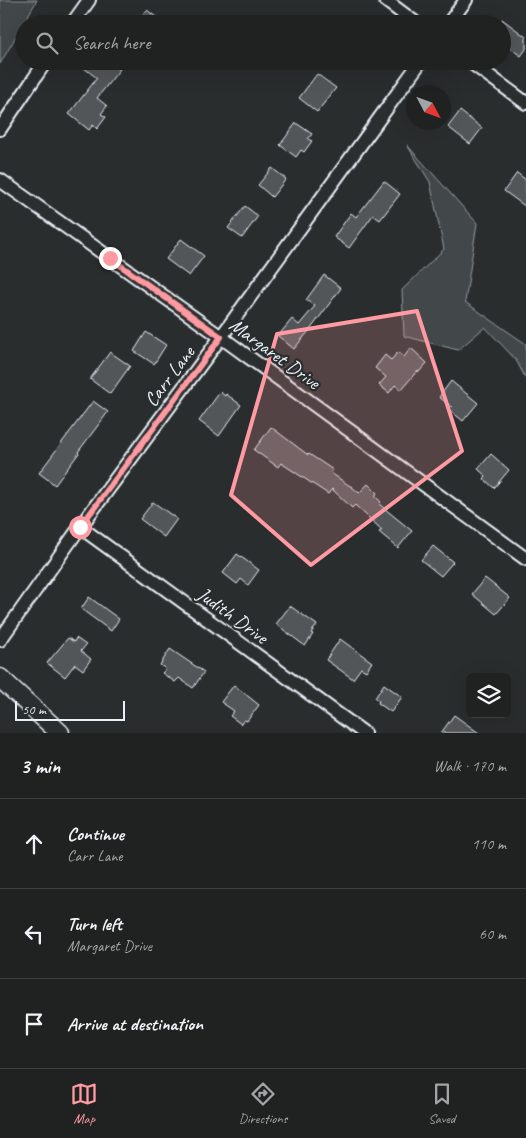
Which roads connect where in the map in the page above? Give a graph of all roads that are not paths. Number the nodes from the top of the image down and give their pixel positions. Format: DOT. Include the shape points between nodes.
graph roads {
  1 [pos="89,0"];
  2 [pos="385,0"];
  3 [pos="466,0"];
  4 [pos="78,15"];
  5 [pos="405,15"];
  6 [pos="455,15"];
  7 [pos="40,70"];
  8 [pos="414,70"];
  9 [pos="481,70"];
  10 [pos="526,103"];
  11 [pos="0,129"];
  12 [pos="0,180"];
  13 [pos="221,337"];
  14 [pos="80,527"];
  15 [pos="526,559"];
  16 [pos="0,640"];
  17 [pos="0,678"];
  18 [pos="60,733"];
  19 [pos="364,733"];
  1 -- 4 [label="street"];
  2 -- 5 [label="street"];
  3 -- 6 [label="street"];
  7 -- 11 [label="street"];
  8 -- 13 [label="street, Carr Lane"];
  9 -- 10 [label="street"];
  12 -- 13 [label="street, Margaret Drive"];
  13 -- 14 [label="street, Carr Lane"];
  13 -- 15 [label="street, Margaret Drive"];
  14 -- 16 [label="street, Carr Lane"];
  14 -- 19 [label="street, Judith Drive"];
  17 -- 18 [label="street"];
}
